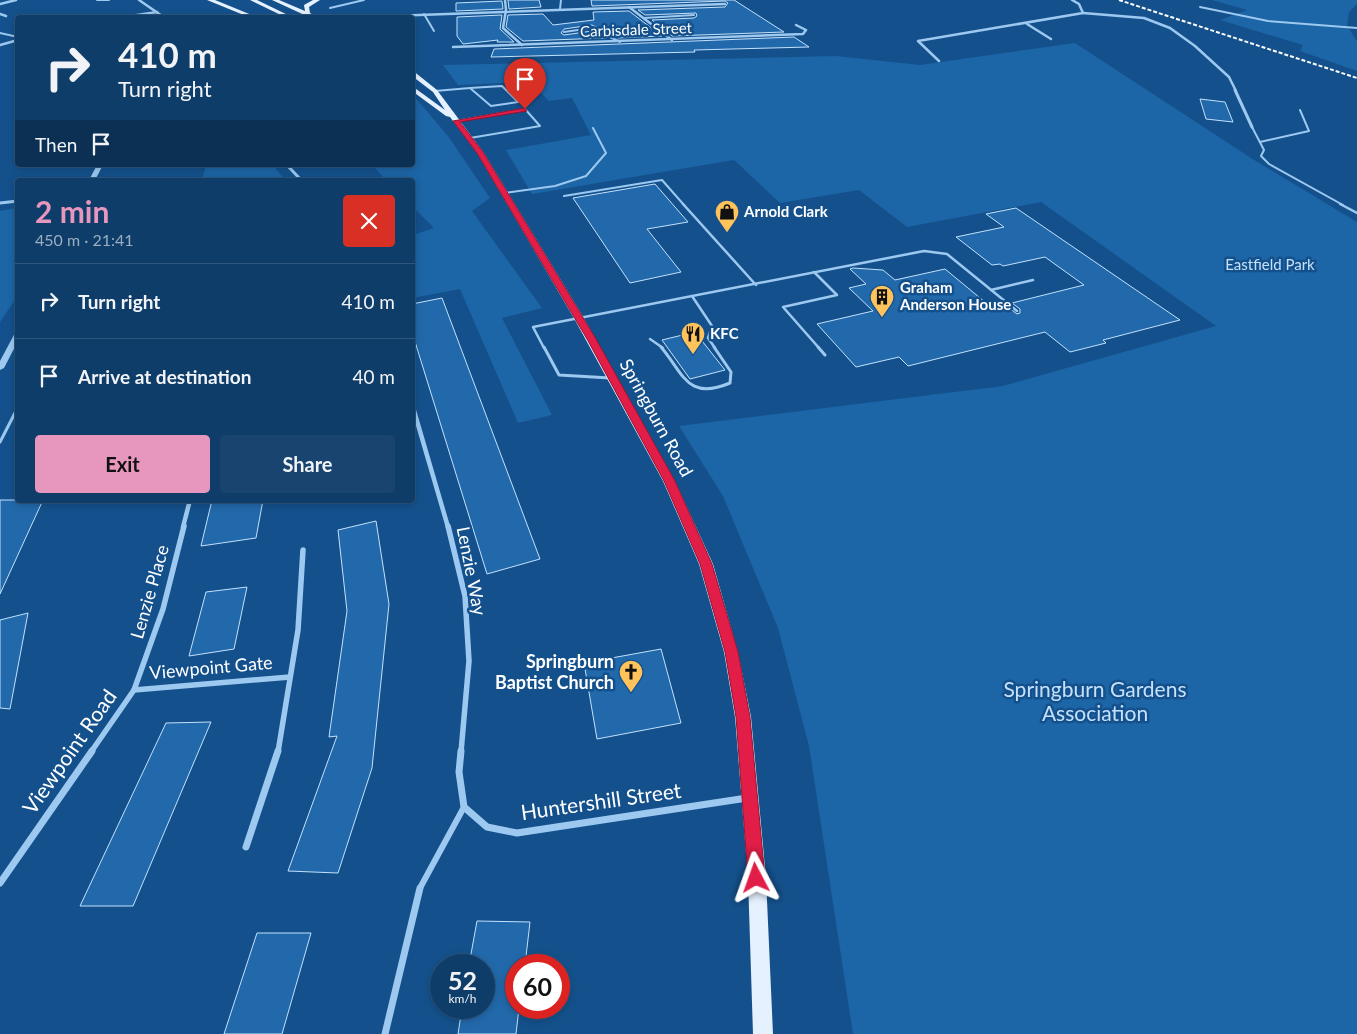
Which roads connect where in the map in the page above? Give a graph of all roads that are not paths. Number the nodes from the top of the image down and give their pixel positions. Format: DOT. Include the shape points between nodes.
graph roads {
  1 [pos="16,0"];
  2 [pos="97,0"];
  3 [pos="109,0"];
  4 [pos="139,0"];
  5 [pos="210,0"];
  6 [pos="253,0"];
  7 [pos="276,0"];
  8 [pos="317,0"];
  9 [pos="364,0"];
  10 [pos="505,0"];
  11 [pos="561,0"];
  12 [pos="1072,0"];
  13 [pos="0,4"];
  14 [pos="725,4"];
  15 [pos="630,7"];
  16 [pos="1200,7"];
  17 [pos="330,8"];
  18 [pos="560,9"];
  19 [pos="506,10"];
  20 [pos="157,12"];
  21 [pos="1082,13"];
  22 [pos="0,14"];
  23 [pos="308,14"];
  24 [pos="424,14"];
  25 [pos="137,15"];
  26 [pos="161,15"];
  27 [pos="249,15"];
  28 [pos="286,15"];
  29 [pos="408,15"];
  30 [pos="694,15"];
  31 [pos="6,16"];
  32 [pos="644,18"];
  33 [pos="1026,24"];
  34 [pos="796,26"];
  35 [pos="1357,28"];
  36 [pos="434,31"];
  37 [pos="564,32"];
  38 [pos="0,33"];
  39 [pos="15,37"];
  40 [pos="15,39"];
  41 [pos="1051,39"];
  42 [pos="672,41"];
  43 [pos="620,42"];
  44 [pos="0,44"];
  45 [pos="522,45"];
  46 [pos="453,47"];
  47 [pos="939,61"];
  48 [pos="415,75"];
  49 [pos="469,88"];
  50 [pos="415,90"];
  51 [pos="434,91"];
  52 [pos="1300,110"];
  53 [pos="456,121"];
  54 [pos="1252,127"];
  55 [pos="593,128"];
  56 [pos="470,138"];
  57 [pos="1260,142"];
  58 [pos="288,167"];
  59 [pos="299,178"];
  60 [pos="504,193"];
  61 [pos="564,196"];
  62 [pos="15,201"];
  63 [pos="0,203"];
  64 [pos="1357,212"];
  65 [pos="814,272"];
  66 [pos="1033,280"];
  67 [pos="756,285"];
  68 [pos="990,290"];
  69 [pos="692,296"];
  70 [pos="1017,311"];
  71 [pos="580,320"];
  72 [pos="15,339"];
  73 [pos="650,339"];
  74 [pos="825,355"];
  75 [pos="0,368"];
  76 [pos="613,378"];
  77 [pos="15,413"];
  78 [pos="415,414"];
  79 [pos="0,442"];
  80 [pos="189,503"];
  81 [pos="303,550"];
  82 [pos="290,677"];
  83 [pos="134,690"];
  84 [pos="750,797"];
  85 [pos="464,807"];
  86 [pos="246,847"];
  87 [pos="0,883"];
  88 [pos="420,888"];
  89 [pos="385,1034"];
  90 [pos="763,1034"];
  1 -- 13 [label="street"];
  2 -- 3 [label="lane"];
  4 -- 20 [label="street"];
  5 -- 27 [label="main road"];
  6 -- 28 [label="main road"];
  7 -- 23 [label="main road"];
  8 -- 23 [label="main road" via="306,6"];
  9 -- 17 [label="lane"];
  10 -- 19 [label="street"];
  11 -- 18 [label="lane"];
  12 -- 21 [label="street" via="1079,4"];
  14 -- 15 [label="street"];
  15 -- 18 [label="street"];
  15 -- 32 [label="street"];
  16 -- 35 [label="lane" via="1242,17"];
  18 -- 19 [label="street"];
  19 -- 24 [label="street"];
  19 -- 45 [label="street" via="503,28"];
  20 -- 25 [label="street"];
  20 -- 26 [label="street"];
  21 -- 33 [label="street"];
  21 -- 54 [label="street" via="1144,18 1170,28 1196,46 1229,77"];
  22 -- 31 [label="street"];
  24 -- 29 [label="street"];
  24 -- 36 [label="lane"];
  30 -- 32 [label="lane"];
  32 -- 42 [label="street"];
  33 -- 41 [label="street"];
  33 -- 47 [label="street" via="918,41"];
  34 -- 42 [label="street, Carbisdale Street" via="806,30 803,34 788,36"];
  37 -- 43 [label="lane" via="592,28"];
  38 -- 39 [label="street"];
  40 -- 44 [label="street"];
  42 -- 43 [label="street, Carbisdale Street"];
  43 -- 45 [label="street, Carbisdale Street"];
  45 -- 46 [label="street, Carbisdale Street"];
  48 -- 51 [label="main road, Springburn Road"];
  49 -- 49 [label="lane" via="502,86 518,102 491,106"];
  49 -- 51 [label="lane"];
  50 -- 53 [label="main road, Springburn Road"];
  51 -- 53 [label="main road, Springburn Road"];
  52 -- 57 [label="lane" via="1309,131"];
  53 -- 56 [label="main road, Springburn Road"];
  53 -- 56 [label="lane" via="525,109 540,126"];
  54 -- 57 [label="lane"];
  55 -- 60 [label="lane" via="606,153 586,176 555,186"];
  56 -- 60 [label="main road, Springburn Road"];
  57 -- 64 [label="lane" via="1264,150 1261,156 1269,164"];
  58 -- 59 [label="street"];
  60 -- 71 [label="main road, Springburn Road"];
  61 -- 67 [label="lane" via="662,180"];
  62 -- 63 [label="street"];
  65 -- 67 [label="lane"];
  65 -- 68 [label="lane" via="934,251 947,254"];
  65 -- 74 [label="lane" via="837,295 783,307"];
  66 -- 68 [label="lane"];
  67 -- 69 [label="lane"];
  68 -- 70 [label="lane"];
  69 -- 71 [label="lane"];
  69 -- 73 [label="lane" via="712,326 708,338 732,372 730,382 713,390 696,387 685,380 662,347"];
  71 -- 76 [label="main road, Springburn Road"];
  71 -- 76 [label="lane" via="533,327 559,375"];
  72 -- 75 [label="street"];
  76 -- 84 [label="main road, Springburn Road" via="669,481 712,584 732,652 743,717"];
  77 -- 79 [label="lane"];
  78 -- 85 [label="street, Lenzie Way" via="442,502 465,596 469,661 459,772"];
  80 -- 83 [label="street, Lenzie Place" via="163,609"];
  81 -- 82 [label="street, Viewpoint Gate" via="298,630"];
  82 -- 83 [label="street, Viewpoint Gate"];
  82 -- 86 [label="street, Viewpoint Gate" via="280,745"];
  83 -- 87 [label="street, Viewpoint Road"];
  84 -- 85 [label="street, Huntershill Street" via="517,833 486,827"];
  84 -- 90 [label="main road, Springburn Road"];
  85 -- 88 [label="street"];
  88 -- 89 [label="street"];
}
